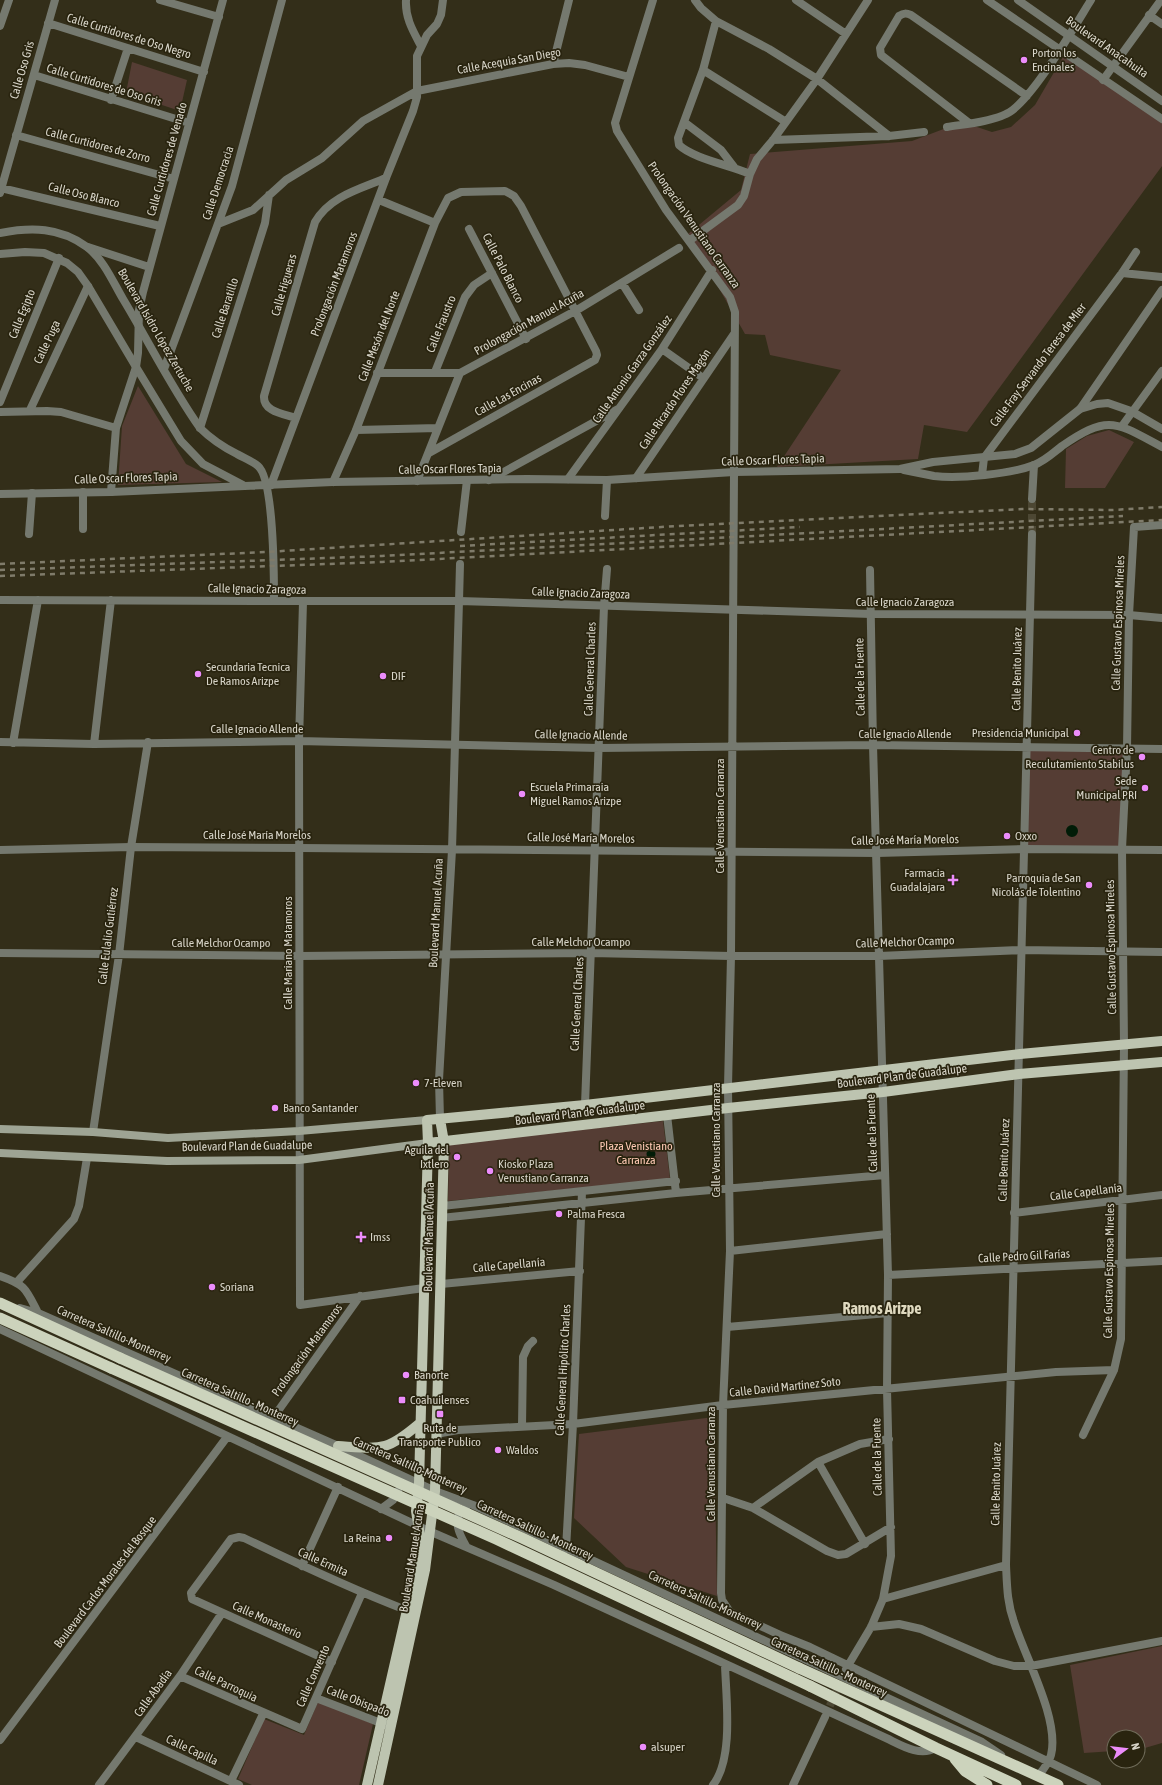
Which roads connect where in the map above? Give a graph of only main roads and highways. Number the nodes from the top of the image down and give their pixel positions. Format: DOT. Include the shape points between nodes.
graph roads {
  1 [pos="1162,1041"];
  2 [pos="1162,1062"];
  3 [pos="440,1119"];
  4 [pos="427,1120"];
  5 [pos="0,1129"];
  6 [pos="444,1142"];
  7 [pos="428,1143"];
  8 [pos="0,1153"];
  9 [pos="0,1303"];
  10 [pos="0,1318"];
  11 [pos="420,1423"];
  12 [pos="338,1446"];
  13 [pos="953,1756"];
  14 [pos="367,1785"];
  15 [pos="378,1785"];
  16 [pos="987,1785"];
  17 [pos="1016,1785"];
  18 [pos="1058,1785"];
  1 -- 3 [label="main road, Boulevard Plan de Guadalupe" via="1020,1054 585,1105"];
  2 -- 6 [label="main road, Boulevard Plan de Guadalupe" via="1019,1074"];
  3 -- 4 [label="main road, Boulevard Plan de Guadalupe"];
  3 -- 6 [label="main road, Boulevard Manuel Acuña"];
  4 -- 5 [label="main road, Boulevard Plan de Guadalupe" via="299,1132 168,1138"];
  4 -- 7 [label="main road, Boulevard Manuel Acuña"];
  6 -- 7 [label="main road, Boulevard Plan de Guadalupe"];
  6 -- 15 [label="main road, Boulevard Manuel Acuña" via="435,1491 427,1559 416,1618"];
  7 -- 8 [label="main road, Boulevard Plan de Guadalupe" via="299,1160 167,1161"];
  7 -- 11 [label="main road, Boulevard Manuel Acuña"];
  9 -- 18 [label="highway, Carretera Saltillo - Monterrey, bridge" via="501,1528 799,1668"];
  10 -- 13 [label="highway, Carretera Saltillo - Monterrey, bridge" via="496,1539"];
  11 -- 12 [label="main road" via="399,1441 388,1446"];
  11 -- 14 [label="main road, Boulevard Manuel Acuña" via="416,1511 420,1551"];
  13 -- 16 [label="highway" via="965,1771"];
  13 -- 17 [label="highway, Carretera Saltillo - Monterrey"];
}
